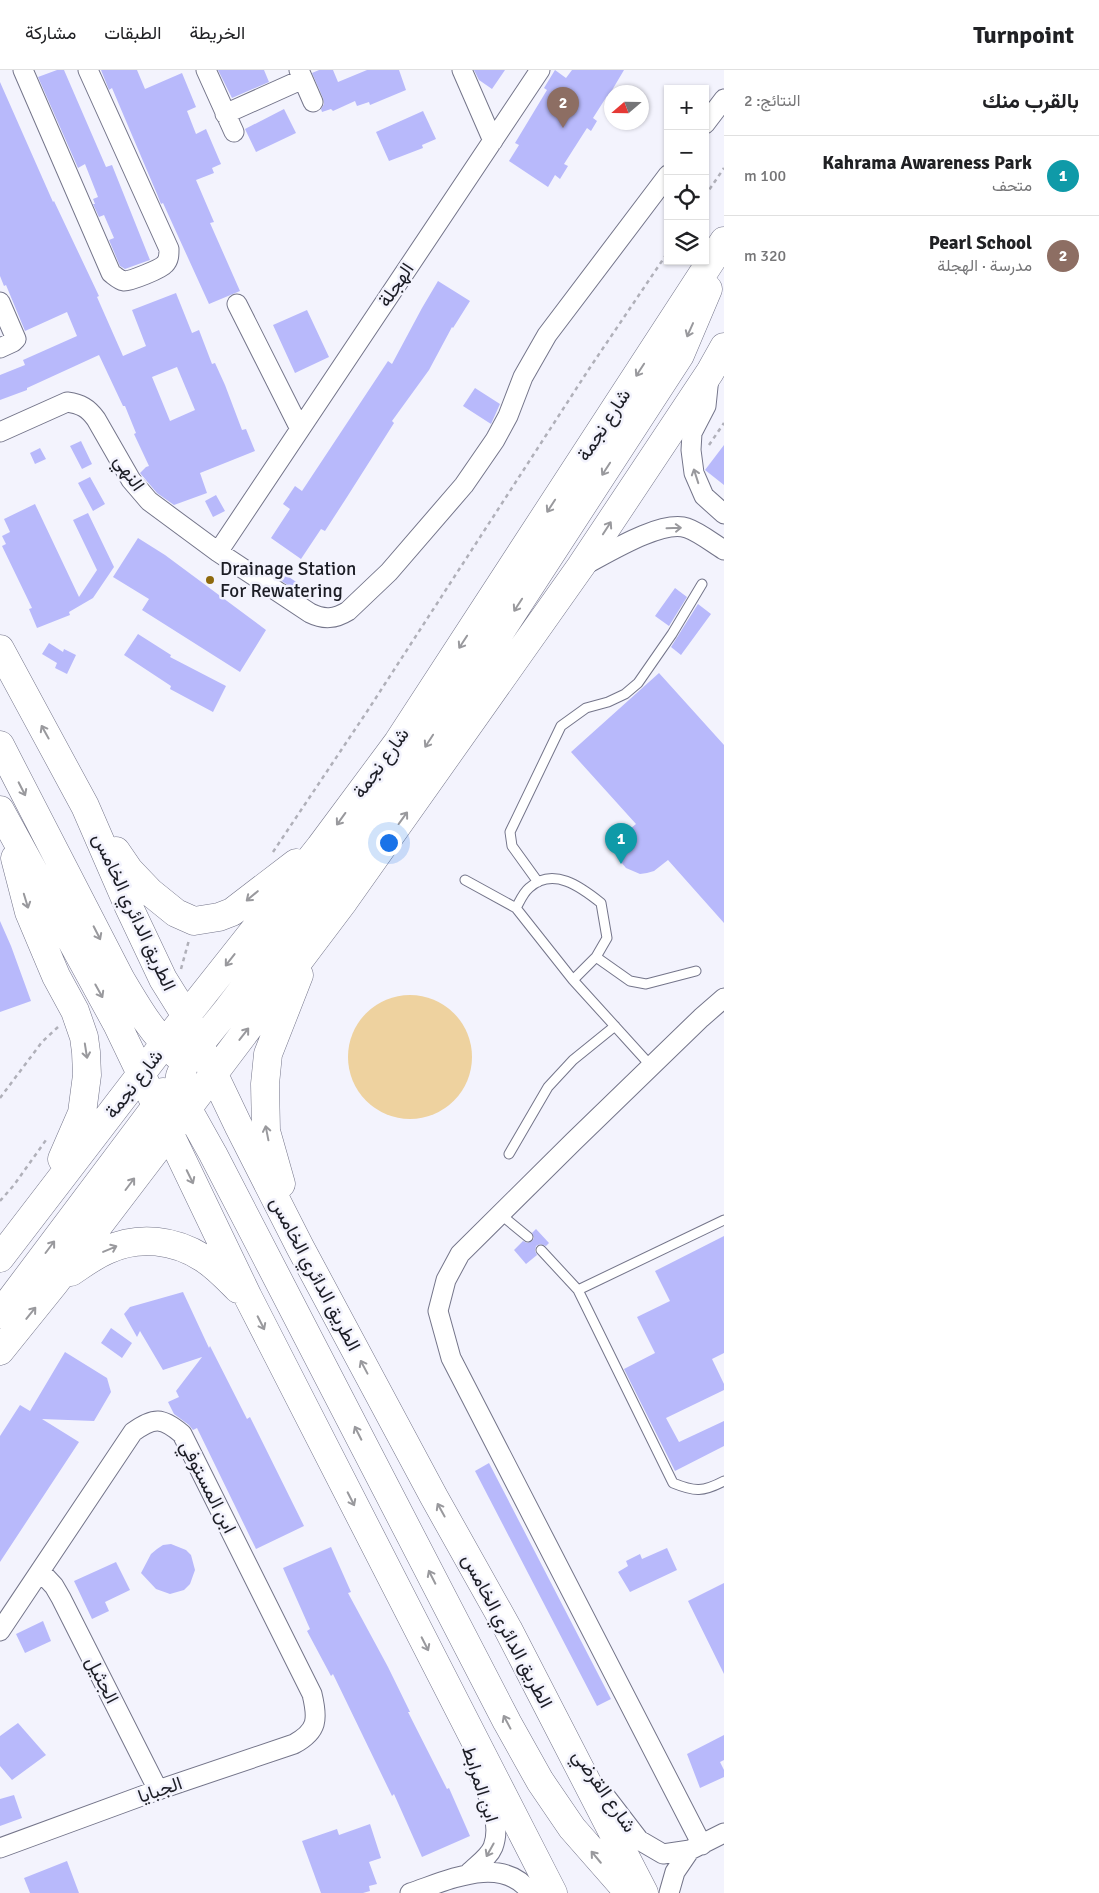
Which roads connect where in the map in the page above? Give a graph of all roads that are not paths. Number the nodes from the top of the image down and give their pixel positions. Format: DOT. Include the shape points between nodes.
graph roads {
  1 [pos="23,70"];
  2 [pos="88,70"];
  3 [pos="206,70"];
  4 [pos="462,70"];
  5 [pos="540,70"];
  6 [pos="301,74"];
  7 [pos="724,98"];
  8 [pos="313,102"];
  9 [pos="225,114"];
  10 [pos="709,119"];
  11 [pos="234,132"];
  12 [pos="493,141"];
  13 [pos="664,180"];
  14 [pos="724,241"];
  15 [pos="724,253"];
  16 [pos="0,302"];
  17 [pos="237,304"];
  18 [pos="724,347"];
  19 [pos="0,348"];
  20 [pos="710,372"];
  21 [pos="300,429"];
  22 [pos="0,432"];
  23 [pos="724,514"];
  24 [pos="724,550"];
  25 [pos="218,552"];
  26 [pos="582,566"];
  27 [pos="702,584"];
  28 [pos="0,649"];
  29 [pos="0,746"];
  30 [pos="85,806"];
  31 [pos="3,815"];
  32 [pos="320,847"];
  33 [pos="465,880"];
  34 [pos="538,882"];
  35 [pos="516,908"];
  36 [pos="312,942"];
  37 [pos="596,957"];
  38 [pos="696,972"];
  39 [pos="573,980"];
  40 [pos="724,998"];
  41 [pos="186,1016"];
  42 [pos="615,1026"];
  43 [pos="182,1051"];
  44 [pos="651,1066"];
  45 [pos="213,1072"];
  46 [pos="142,1074"];
  47 [pos="173,1096"];
  48 [pos="169,1133"];
  49 [pos="509,1154"];
  50 [pos="47,1196"];
  51 [pos="500,1214"];
  52 [pos="724,1220"];
  53 [pos="528,1237"];
  54 [pos="300,1248"];
  55 [pos="541,1250"];
  56 [pos="0,1258"];
  57 [pos="54,1284"];
  58 [pos="578,1290"];
  59 [pos="248,1297"];
  60 [pos="0,1314"];
  61 [pos="0,1351"];
  62 [pos="724,1481"];
  63 [pos="41,1572"];
  64 [pos="0,1632"];
  65 [pos="447,1688"];
  66 [pos="556,1722"];
  67 [pos="315,1727"];
  68 [pos="158,1790"];
  69 [pos="724,1833"];
  70 [pos="0,1848"];
  71 [pos="696,1848"];
  72 [pos="469,1873"];
  73 [pos="410,1893"];
  74 [pos="531,1893"];
  75 [pos="553,1893"];
  76 [pos="629,1893"];
  77 [pos="644,1893"];
  78 [pos="669,1893"];
  1 -- 2 [label="street" via="111,273 129,281 166,264 169,249"];
  3 -- 9 [label="street"];
  4 -- 12 [label="street"];
  5 -- 12 [label="street, الهجلة"];
  6 -- 8 [label="street"];
  6 -- 9 [label="street"];
  7 -- 10 [label="street"];
  9 -- 11 [label="street"];
  12 -- 21 [label="street, الهجلة"];
  13 -- 25 [label="street, النهي" via="547,335 523,377 508,416 464,485 418,540 371,590 342,615 325,618 310,613"];
  14 -- 32 [label="main road, شارع نجمة, one-way" via="398,742"];
  15 -- 43 [label="main road, شارع نجمة, one-way" via="680,355 415,763 228,1010"];
  16 -- 19 [label="street" via="16,339"];
  17 -- 21 [label="street"];
  18 -- 20 [label="main road"];
  23 -- 20 [label="street, one-way" via="704,496 694,473 691,450 692,433 706,406"];
  26 -- 20 [label="main road, one-way"];
  21 -- 25 [label="street, الهجلة"];
  22 -- 25 [label="street, النهي" via="67,402 79,404 96,419 140,492"];
  26 -- 24 [label="street, one-way" via="631,540 664,528 687,527"];
  36 -- 26 [label="main road, one-way"];
  27 -- 34 [label="lane" via="638,683 625,694 586,708 561,726 510,832 512,846"];
  30 -- 28 [label="main road, الطريق الدائري الخامس, one-way"];
  29 -- 43 [label="main road, الطريق الدائري الخامس, one-way" via="134,1002"];
  32 -- 30 [label="main road, one-way" via="232,912 194,921 176,913 137,879"];
  30 -- 41 [label="main road, الطريق الدائري الخامس" via="163,979"];
  31 -- 46 [label="main road, one-way"];
  31 -- 50 [label="main road, one-way" via="30,912 56,976 75,1011 84,1037 87,1061 82,1113"];
  32 -- 41 [label="main road, شارع نجمة, one-way"];
  33 -- 35 [label="lane"];
  34 -- 35 [label="lane" via="528,889"];
  34 -- 37 [label="lane" via="560,879 580,886 601,903 607,938"];
  35 -- 39 [label="lane"];
  45 -- 36 [label="main road, one-way"];
  54 -- 36 [label="main road, one-way" via="266,1131 265,1084 268,1054"];
  37 -- 38 [label="lane" via="630,981 646,984"];
  37 -- 39 [label="lane"];
  39 -- 42 [label="lane"];
  40 -- 44 [label="street"];
  41 -- 43 [label="main road"];
  42 -- 44 [label="lane"];
  42 -- 49 [label="lane" via="573,1060 548,1087"];
  43 -- 45 [label="main road, الطريق الدائري الخامس"];
  43 -- 46 [label="main road, شارع نجمة"];
  43 -- 47 [label="main road"];
  44 -- 51 [label="street"];
  45 -- 47 [label="main road"];
  45 -- 54 [label="main road, الطريق الدائري الخامس"];
  46 -- 47 [label="main road"];
  46 -- 50 [label="main road, شارع نجمة"];
  47 -- 48 [label="main road"];
  60 -- 47 [label="main road, one-way"];
  76 -- 47 [label="main road, one-way" via="572,1828 540,1781 266,1255"];
  57 -- 48 [label="main road, one-way"];
  48 -- 59 [label="main road, one-way"];
  50 -- 56 [label="main road, شارع نجمة"];
  51 -- 53 [label="lane"];
  51 -- 71 [label="street" via="460,1254 446,1280 438,1311 451,1358"];
  52 -- 58 [label="lane"];
  66 -- 54 [label="main road, الطريق الدائري الخامس, one-way"];
  55 -- 58 [label="lane"];
  57 -- 59 [label="main road, one-way" via="108,1249 158,1241 190,1250 205,1259"];
  61 -- 57 [label="main road, one-way"];
  58 -- 62 [label="lane" via="674,1483 690,1490 709,1489"];
  59 -- 65 [label="main road, one-way"];
  63 -- 64 [label="street, ابن المستوفي"];
  63 -- 67 [label="street, ابن المستوفي" via="133,1432 158,1420 170,1424 182,1434 312,1694 316,1710"];
  63 -- 68 [label="street, الجثيل" via="61,1598"];
  65 -- 72 [label="street, ابن المرابط, one-way" via="495,1822 493,1848"];
  65 -- 75 [label="main road"];
  66 -- 71 [label="street, شارع القرضي" via="611,1805 639,1840 663,1854"];
  66 -- 77 [label="main road, الطريق الدائري الخامس"];
  67 -- 68 [label="street, الجبايا" via="307,1737 294,1744"];
  68 -- 70 [label="street, الجبايا"];
  69 -- 71 [label="street, شارع القرضي"];
  71 -- 78 [label="street, شارع القرضي" via="675,1872"];
  72 -- 73 [label="street, ابن المرابط"];
  72 -- 74 [label="street, ابن المرابط" via="508,1876 518,1880"];
}
